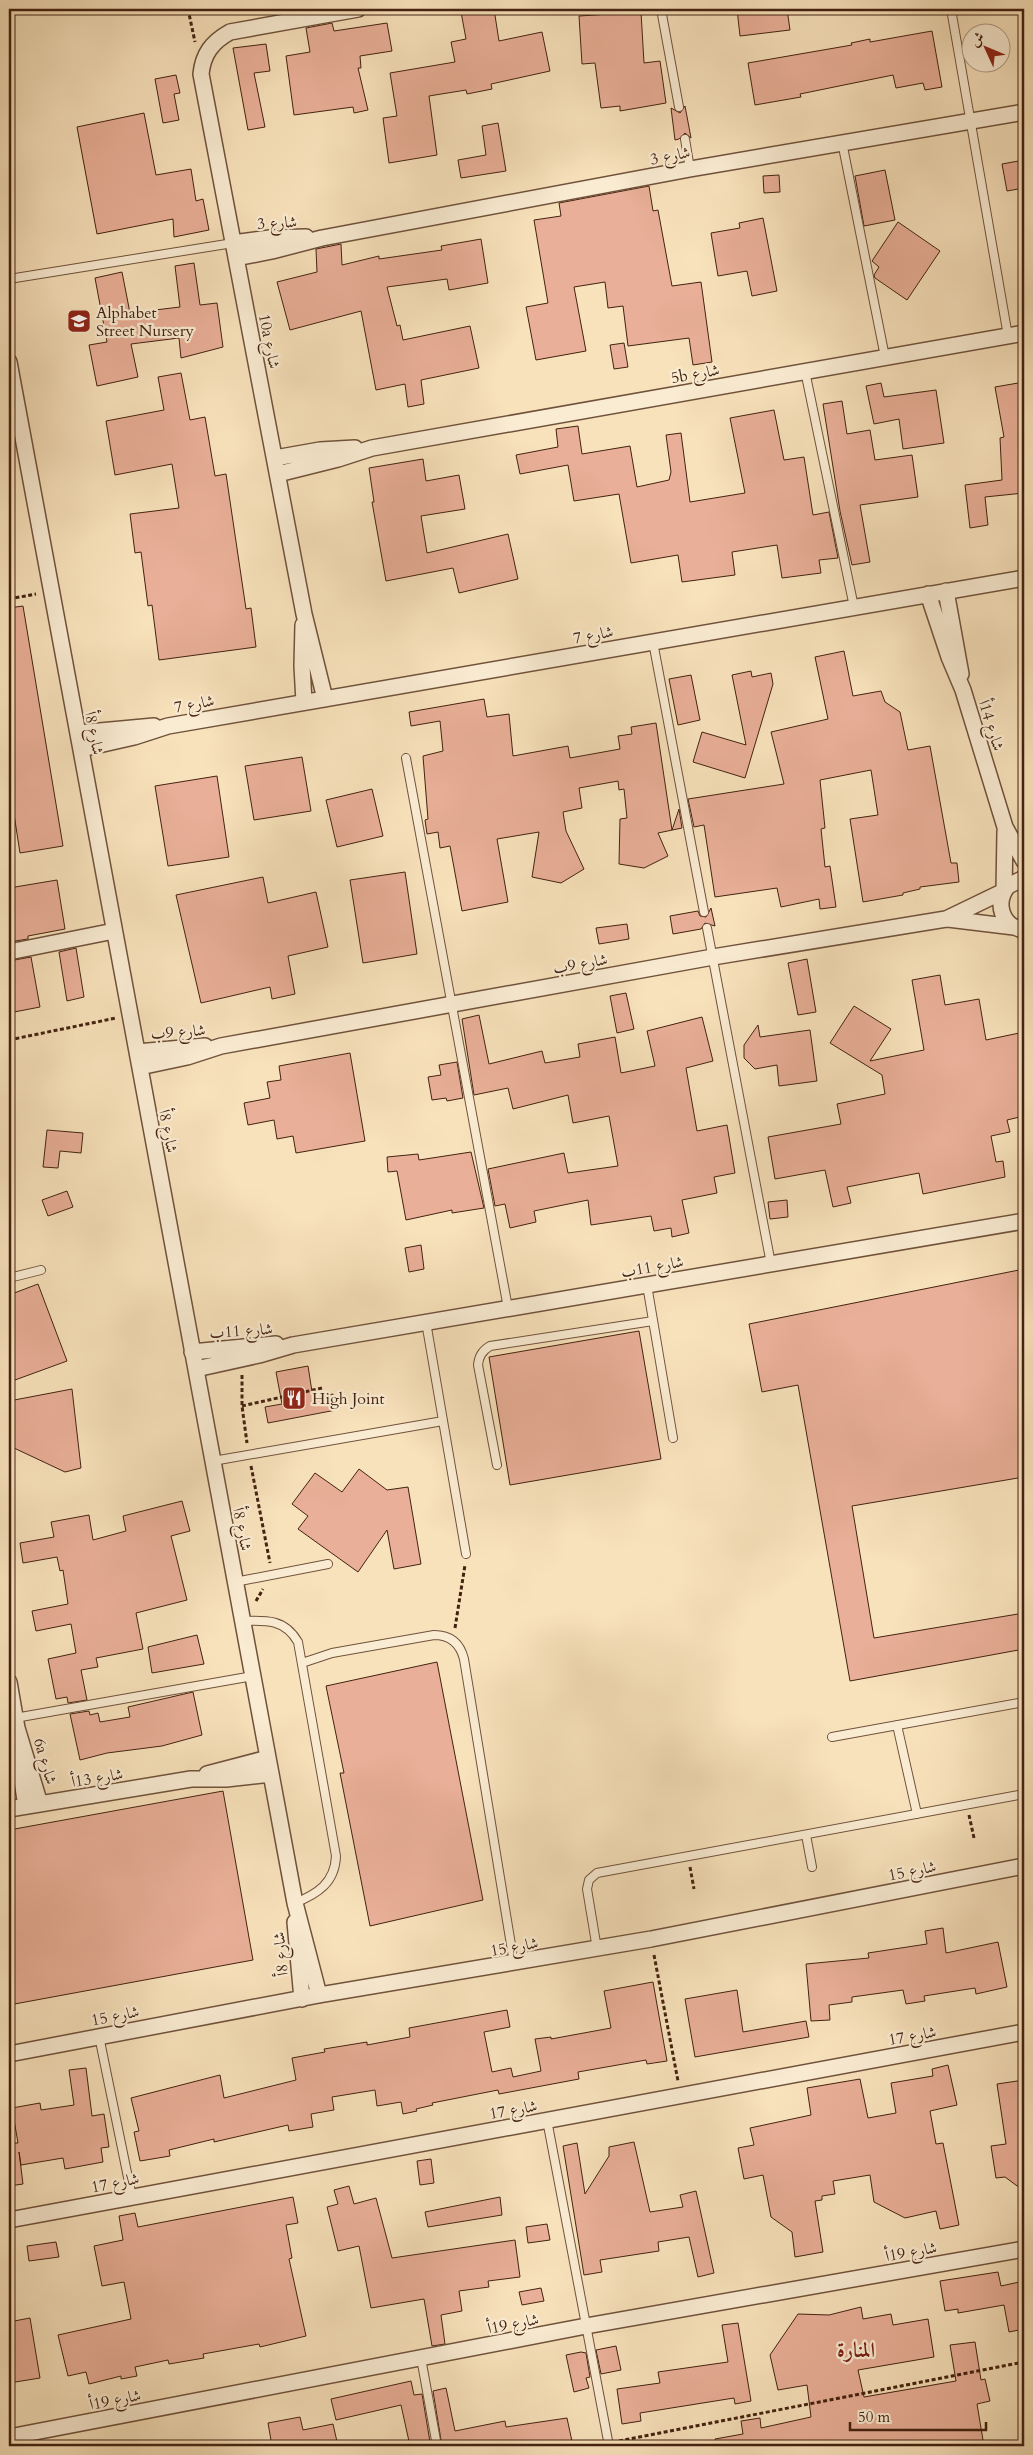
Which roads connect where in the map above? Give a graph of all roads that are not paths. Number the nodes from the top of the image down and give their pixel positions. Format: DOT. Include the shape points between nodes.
graph roads {
  1 [pos="358,9"];
  2 [pos="661,9"];
  3 [pos="951,9"];
  4 [pos="679,107"];
  5 [pos="1024,112"];
  6 [pos="970,120"];
  7 [pos="685,139"];
  8 [pos="842,142"];
  9 [pos="690,169"];
  10 [pos="322,238"];
  11 [pos="233,243"];
  12 [pos="236,258"];
  13 [pos="9,279"];
  14 [pos="1024,333"];
  15 [pos="1008,336"];
  16 [pos="885,357"];
  17 [pos="9,362"];
  18 [pos="805,371"];
  19 [pos="372,448"];
  20 [pos="274,458"];
  21 [pos="278,474"];
  22 [pos="1024,578"];
  23 [pos="946,591"];
  24 [pos="928,594"];
  25 [pos="854,607"];
  26 [pos="304,614"];
  27 [pos="653,642"];
  28 [pos="962,690"];
  29 [pos="325,698"];
  30 [pos="304,702"];
  31 [pos="168,726"];
  32 [pos="78,733"];
  33 [pos="81,749"];
  34 [pos="406,758"];
  35 [pos="1005,827"];
  36 [pos="1024,861"];
  37 [pos="1024,878"];
  38 [pos="1004,891"];
  39 [pos="704,912"];
  40 [pos="946,919"];
  41 [pos="707,928"];
  42 [pos="1018,928"];
  43 [pos="114,931"];
  44 [pos="1024,944"];
  45 [pos="9,952"];
  46 [pos="713,957"];
  47 [pos="452,1004"];
  48 [pos="138,1060"];
  49 [pos="1022,1220"];
  50 [pos="771,1264"];
  51 [pos="41,1270"];
  52 [pos="9,1278"];
  53 [pos="647,1284"];
  54 [pos="508,1308"];
  55 [pos="653,1321"];
  56 [pos="426,1322"];
  57 [pos="293,1345"];
  58 [pos="192,1352"];
  59 [pos="196,1369"];
  60 [pos="443,1422"];
  61 [pos="673,1438"];
  62 [pos="213,1461"];
  63 [pos="497,1466"];
  64 [pos="466,1554"];
  65 [pos="328,1564"];
  66 [pos="235,1582"];
  67 [pos="243,1621"];
  68 [pos="302,1663"];
  69 [pos="253,1676"];
  70 [pos="9,1682"];
  71 [pos="1024,1702"];
  72 [pos="16,1723"];
  73 [pos="897,1725"];
  74 [pos="832,1737"];
  75 [pos="268,1758"];
  76 [pos="271,1774"];
  77 [pos="191,1779"];
  78 [pos="1024,1794"];
  79 [pos="33,1805"];
  80 [pos="9,1809"];
  81 [pos="917,1814"];
  82 [pos="806,1835"];
  83 [pos="1024,1866"];
  84 [pos="812,1868"];
  85 [pos="295,1904"];
  86 [pos="598,1949"];
  87 [pos="514,1964"];
  88 [pos="319,1995"];
  89 [pos="302,1999"];
  90 [pos="1024,2032"];
  91 [pos="99,2036"];
  92 [pos="9,2054"];
  93 [pos="547,2120"];
  94 [pos="132,2197"];
  95 [pos="9,2220"];
  96 [pos="1024,2249"];
  97 [pos="586,2326"];
  98 [pos="421,2358"];
  99 [pos="9,2438"];
  100 [pos="609,2445"];
  101 [pos="437,2446"];
  1 -- 11 [label="street, 10a شارع" via="230,32 209,49 201,74"];
  2 -- 4 [label="lane"];
  3 -- 6 [label="lane"];
  5 -- 6 [label="street, شارع 3"];
  6 -- 8 [label="street, شارع 3"];
  6 -- 15 [label="lane"];
  7 -- 9 [label="lane"];
  8 -- 9 [label="street, شارع 3"];
  8 -- 16 [label="lane"];
  9 -- 10 [label="street, شارع 3"];
  10 -- 11 [label="street, شارع 3" via="270,238"];
  10 -- 12 [label="street, شارع 3"];
  11 -- 12 [label="street, 10a شارع"];
  11 -- 13 [label="lane"];
  12 -- 20 [label="street, 10a شارع"];
  14 -- 15 [label="street, 5b شارع"];
  15 -- 16 [label="street, 5b شارع"];
  16 -- 18 [label="street, 5b شارع"];
  17 -- 32 [label="street, شارع 8أ"];
  18 -- 19 [label="street, 5b شارع"];
  18 -- 25 [label="lane"];
  19 -- 20 [label="street, 5b شارع" via="320,450"];
  19 -- 21 [label="street, 5b شارع"];
  20 -- 21 [label="street, 10a شارع"];
  21 -- 26 [label="street, 10a شارع"];
  22 -- 23 [label="street, شارع 7"];
  23 -- 24 [label="street, شارع 7"];
  23 -- 28 [label="street, شارع 14أ" via="959,655"];
  24 -- 25 [label="street, شارع 7"];
  24 -- 28 [label="street, شارع 14أ"];
  25 -- 27 [label="street, شارع 7"];
  26 -- 29 [label="street, 10a شارع"];
  26 -- 30 [label="street, 10a شارع"];
  27 -- 29 [label="street, شارع 7"];
  27 -- 39 [label="lane"];
  28 -- 35 [label="street, شارع 14أ"];
  29 -- 30 [label="street, شارع 7"];
  30 -- 31 [label="street, شارع 7"];
  31 -- 32 [label="street, شارع 7" via="133,726"];
  31 -- 33 [label="street, شارع 7"];
  32 -- 33 [label="street, شارع 8أ"];
  33 -- 43 [label="street, شارع 8أ"];
  34 -- 47 [label="lane"];
  35 -- 36 [label="street, شارع 14أ"];
  35 -- 38 [label="street, شارع 14أ"];
  37 -- 38 [label="street, شارع 9ب" via="1012,882"];
  38 -- 40 [label="street, شارع 9ب"];
  38 -- 42 [label="street, شارع 14أ" via="1000,903 1002,914"];
  40 -- 42 [label="street, شارع 9ب"];
  40 -- 46 [label="street, شارع 9ب"];
  41 -- 46 [label="lane"];
  42 -- 44 [label="street"];
  43 -- 45 [label="street"];
  43 -- 48 [label="street, شارع 8أ"];
  46 -- 47 [label="street, شارع 9ب"];
  46 -- 50 [label="lane"];
  47 -- 48 [label="street, شارع 9ب" via="221,1046 178,1047"];
  47 -- 54 [label="lane"];
  48 -- 58 [label="street, شارع 8أ"];
  49 -- 50 [label="street, شارع 11ب"];
  50 -- 53 [label="street, شارع 11ب"];
  51 -- 52 [label="lane"];
  53 -- 54 [label="street, شارع 11ب"];
  53 -- 55 [label="lane"];
  54 -- 56 [label="street, شارع 11ب"];
  55 -- 61 [label="lane"];
  55 -- 63 [label="lane" via="484,1349 478,1365"];
  56 -- 57 [label="street, شارع 11ب"];
  56 -- 60 [label="lane"];
  57 -- 58 [label="street, شارع 11ب" via="241,1346"];
  57 -- 59 [label="street, شارع 11ب"];
  58 -- 59 [label="street, شارع 8أ"];
  59 -- 62 [label="street, شارع 8أ"];
  60 -- 62 [label="lane"];
  60 -- 64 [label="lane"];
  62 -- 66 [label="street, شارع 8أ"];
  65 -- 66 [label="lane"];
  66 -- 67 [label="street, شارع 8أ"];
  67 -- 68 [label="lane" via="269,1620 284,1626 298,1642"];
  67 -- 69 [label="street, شارع 8أ"];
  68 -- 85 [label="lane" via="336,1863 323,1888"];
  68 -- 87 [label="lane" via="332,1653 434,1635 453,1640 462,1651"];
  69 -- 72 [label="lane"];
  69 -- 75 [label="street, شارع 8أ"];
  70 -- 72 [label="street, 6a شارع"];
  71 -- 73 [label="lane"];
  72 -- 79 [label="street, 6a شارع"];
  73 -- 74 [label="lane"];
  73 -- 81 [label="lane"];
  75 -- 76 [label="street, شارع 8أ"];
  75 -- 77 [label="street, شارع 13أ"];
  76 -- 77 [label="street, شارع 13أ"];
  76 -- 85 [label="street, شارع 8أ"];
  77 -- 79 [label="street, شارع 13أ"];
  78 -- 81 [label="lane"];
  79 -- 80 [label="street, شارع 13أ"];
  81 -- 82 [label="lane"];
  82 -- 84 [label="lane"];
  82 -- 86 [label="lane" via="597,1873 587,1884"];
  83 -- 86 [label="street, شارع 15"];
  85 -- 88 [label="street, شارع 8أ"];
  85 -- 89 [label="street, شارع 8أ" via="295,1941"];
  86 -- 87 [label="street, شارع 15"];
  87 -- 88 [label="street, شارع 15"];
  88 -- 89 [label="street, شارع 15"];
  89 -- 91 [label="street, شارع 15"];
  90 -- 93 [label="street, شارع 17"];
  91 -- 92 [label="street, شارع 15"];
  91 -- 94 [label="lane"];
  93 -- 94 [label="street, شارع 17"];
  93 -- 97 [label="lane"];
  94 -- 95 [label="street, شارع 17"];
  96 -- 97 [label="street, شارع 19أ"];
  97 -- 98 [label="street, شارع 19أ"];
  97 -- 100 [label="lane"];
  98 -- 99 [label="street, شارع 19أ"];
  98 -- 101 [label="lane"];
}
